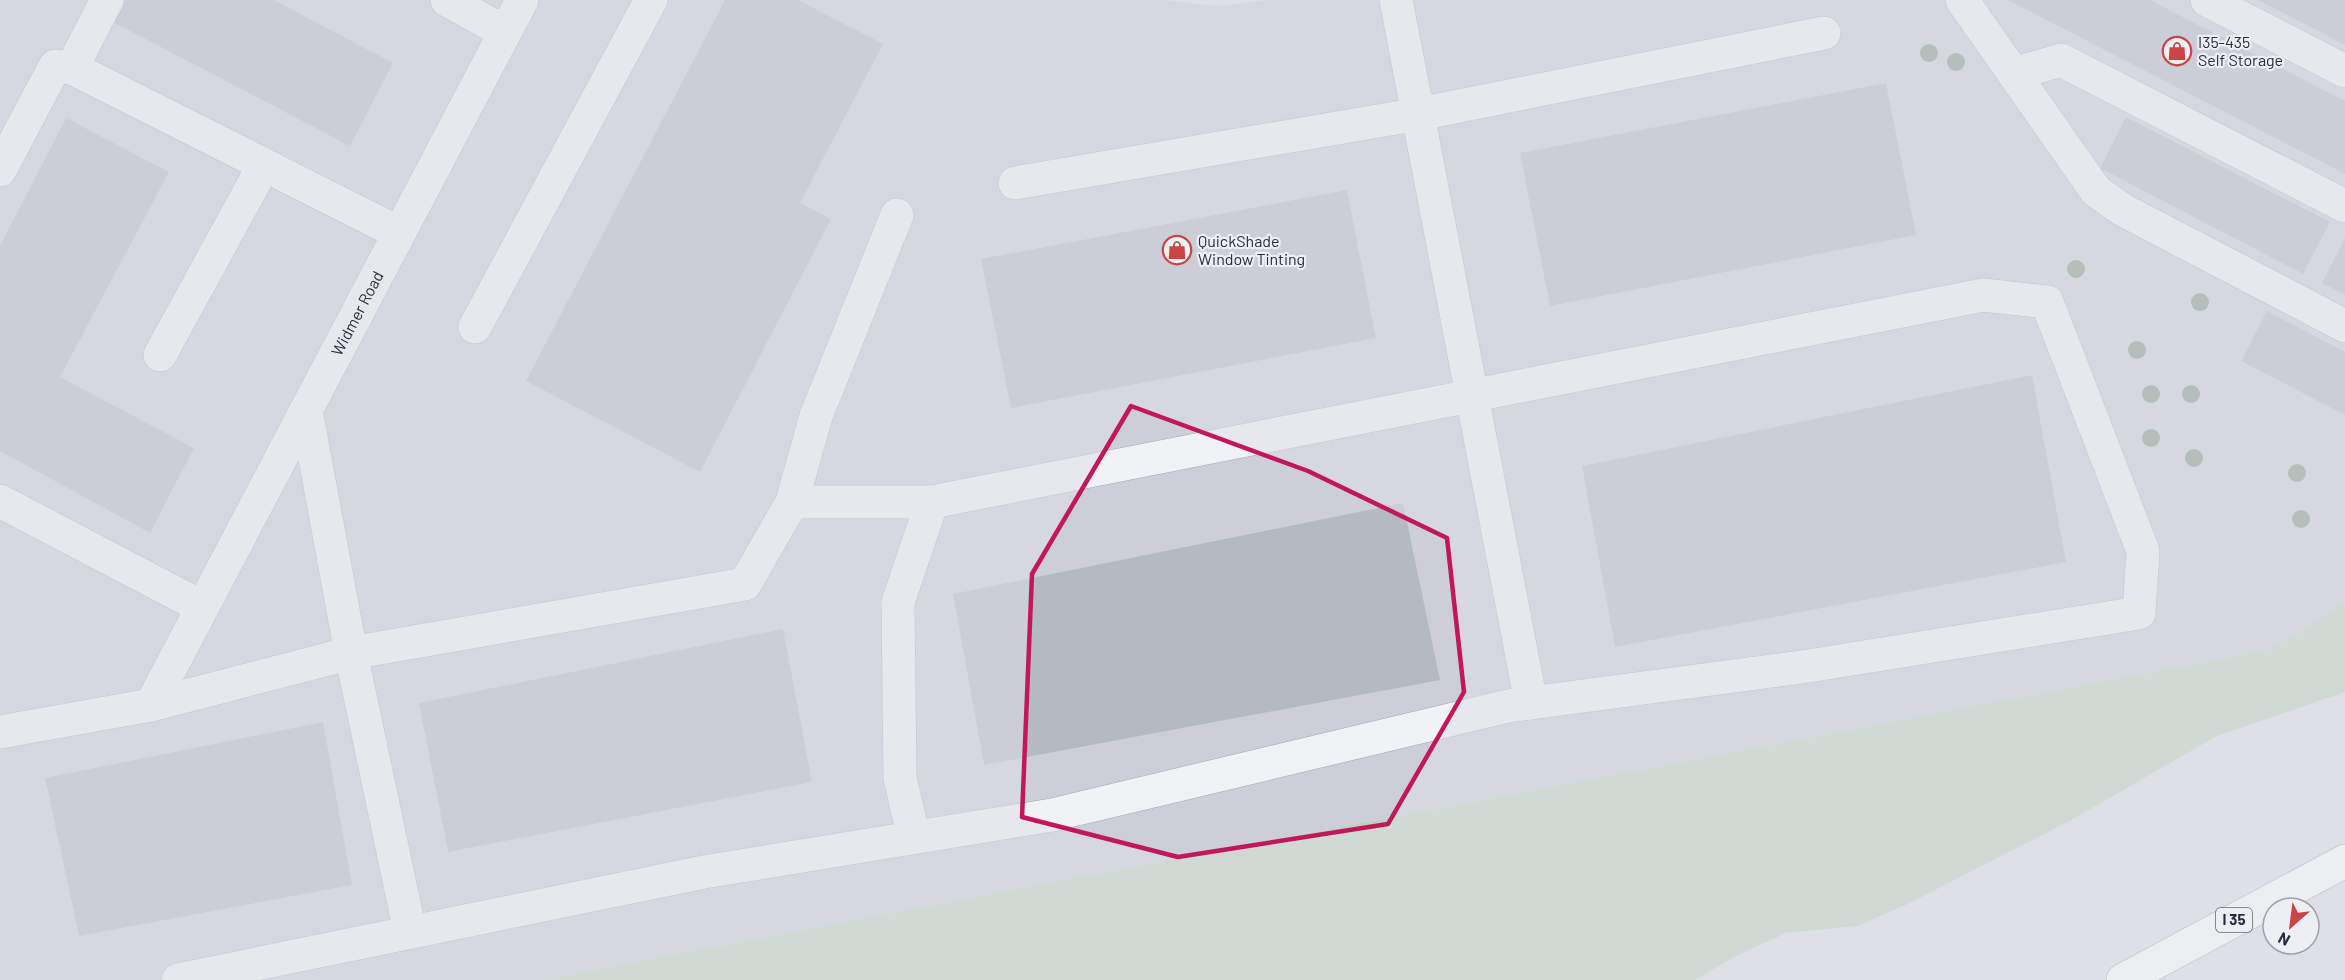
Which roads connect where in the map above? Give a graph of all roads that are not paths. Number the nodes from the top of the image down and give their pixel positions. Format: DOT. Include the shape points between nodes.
graph roads {
  1 [pos="107,0"];
  2 [pos="447,0"];
  3 [pos="522,0"];
  4 [pos="651,0"];
  5 [pos="1396,0"];
  6 [pos="1962,0"];
  7 [pos="2208,0"];
  8 [pos="505,32"];
  9 [pos="1824,33"];
  10 [pos="72,68"];
  11 [pos="2345,71"];
  12 [pos="2014,74"];
  13 [pos="1419,114"];
  14 [pos="264,165"];
  15 [pos="0,170"];
  16 [pos="1016,183"];
  17 [pos="2345,206"];
  18 [pos="897,215"];
  19 [pos="399,233"];
  20 [pos="2345,326"];
  21 [pos="475,327"];
  22 [pos="160,356"];
  23 [pos="1473,397"];
  24 [pos="306,410"];
  25 [pos="0,501"];
  26 [pos="792,502"];
  27 [pos="932,502"];
  28 [pos="197,617"];
  29 [pos="351,654"];
  30 [pos="1531,704"];
  31 [pos="151,705"];
  32 [pos="0,732"];
  33 [pos="914,838"];
  34 [pos="2345,861"];
  35 [pos="410,932"];
  36 [pos="178,980"];
  37 [pos="2123,980"];
  1 -- 10 [label="street"];
  2 -- 8 [label="street"];
  3 -- 8 [label="street, Widmer Road"];
  4 -- 21 [label="street"];
  5 -- 13 [label="street"];
  6 -- 12 [label="street"];
  7 -- 11 [label="street"];
  8 -- 19 [label="street, Widmer Road"];
  9 -- 13 [label="street"];
  10 -- 14 [label="street"];
  10 -- 15 [label="street" via="55,66"];
  12 -- 17 [label="street" via="2061,60"];
  12 -- 20 [label="street" via="2096,191 2123,210"];
  13 -- 16 [label="street"];
  13 -- 23 [label="street"];
  14 -- 19 [label="street"];
  14 -- 22 [label="street"];
  18 -- 26 [label="street" via="816,416"];
  19 -- 24 [label="street, Widmer Road"];
  23 -- 27 [label="street"];
  23 -- 30 [label="street"];
  23 -- 30 [label="street" via="1983,296 2047,302 2144,550 2139,613 1802,667"];
  24 -- 28 [label="street, Widmer Road"];
  24 -- 29 [label="street"];
  25 -- 28 [label="street"];
  26 -- 27 [label="street"];
  26 -- 29 [label="street" via="745,584"];
  27 -- 33 [label="street" via="898,602 900,778"];
  28 -- 31 [label="street, Widmer Road"];
  29 -- 31 [label="street"];
  29 -- 35 [label="street"];
  30 -- 33 [label="street" via="1508,706 1052,815"];
  31 -- 32 [label="street"];
  33 -- 35 [label="street" via="704,872"];
  34 -- 37 [label="highway, I 35"];
  35 -- 36 [label="street"];
}
